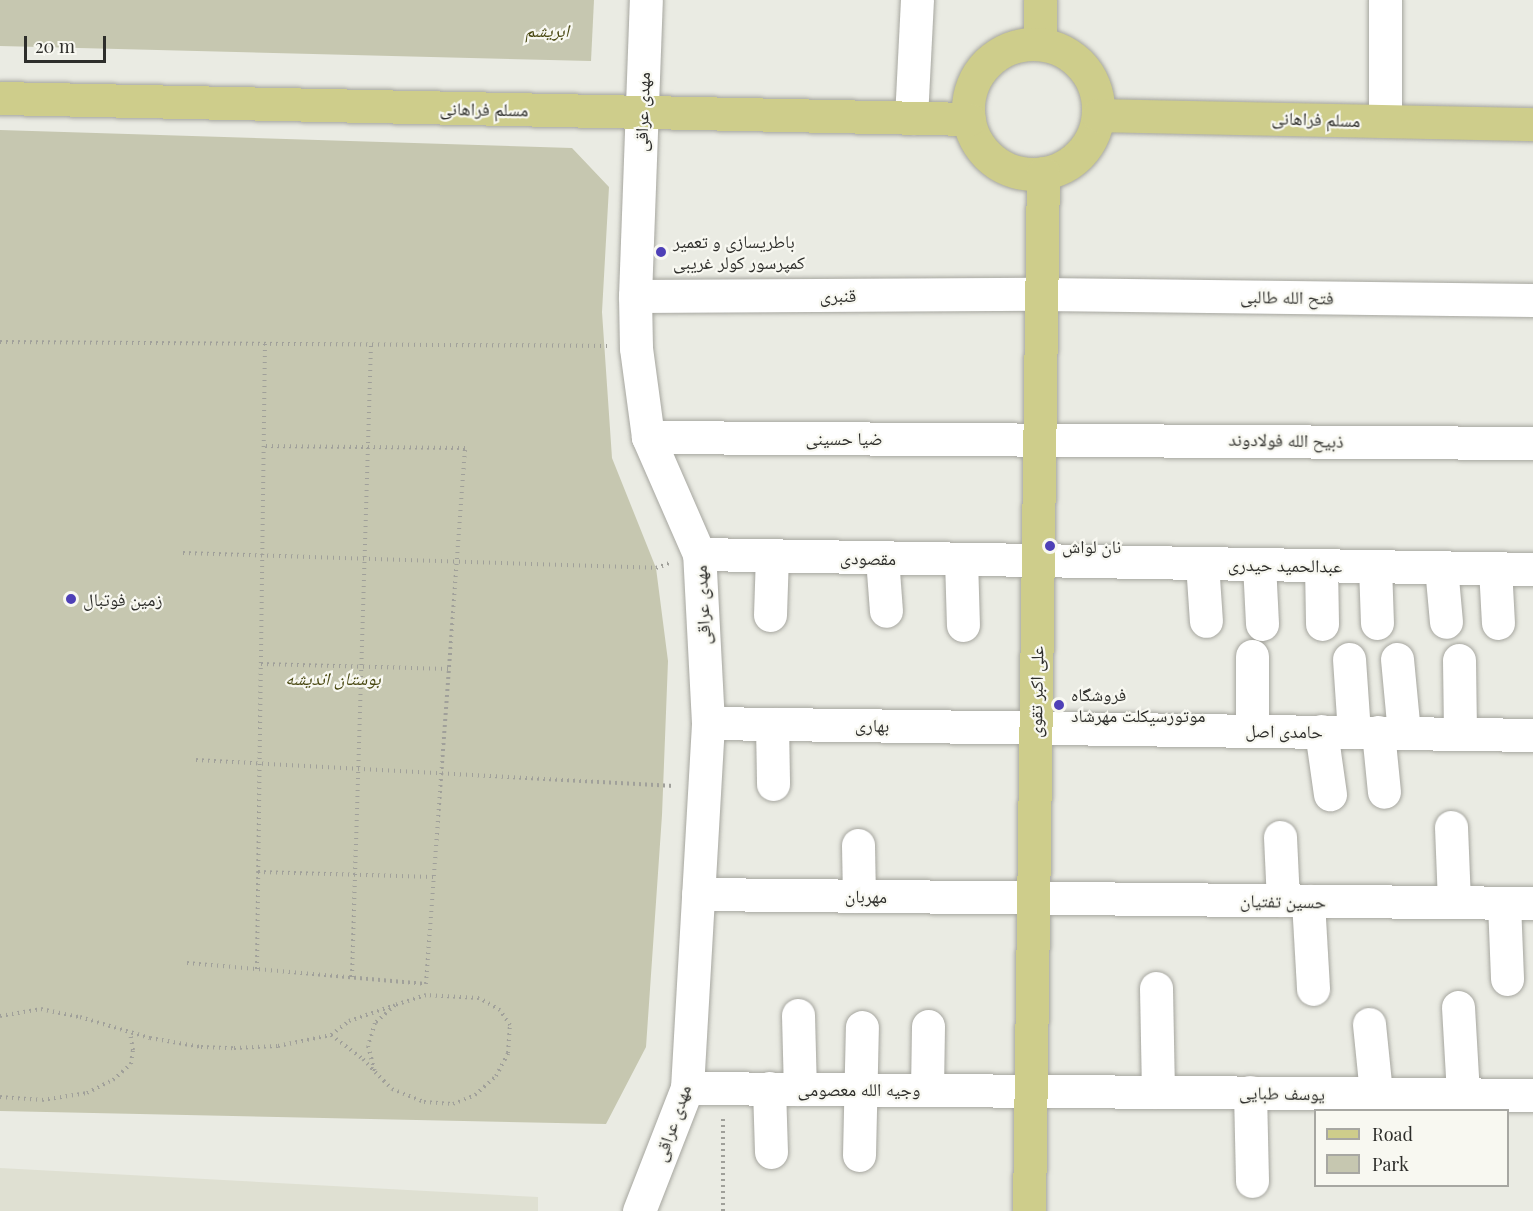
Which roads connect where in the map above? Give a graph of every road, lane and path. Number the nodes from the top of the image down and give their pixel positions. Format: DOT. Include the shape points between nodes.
graph roads {
  1 [pos="646,0"];
  2 [pos="917,0"];
  3 [pos="1040,0"];
  4 [pos="1385,0"];
  5 [pos="1040,44"];
  6 [pos="0,98"];
  7 [pos="642,112"];
  8 [pos="1098,115"];
  9 [pos="911,118"];
  10 [pos="969,119"];
  11 [pos="1384,121"];
  12 [pos="1533,124"];
  13 [pos="1042,173"];
  14 [pos="1041,294"];
  15 [pos="635,296"];
  16 [pos="1533,300"];
  17 [pos="0,342"];
  18 [pos="265,344"];
  19 [pos="371,345"];
  20 [pos="636,348"];
  21 [pos="648,437"];
  22 [pos="1039,438"];
  23 [pos="1533,443"];
  24 [pos="264,446"];
  25 [pos="368,447"];
  26 [pos="183,553"];
  27 [pos="699,555"];
  28 [pos="262,556"];
  29 [pos="772,556"];
  30 [pos="882,558"];
  31 [pos="365,559"];
  32 [pos="961,559"];
  33 [pos="1037,561"];
  34 [pos="456,562"];
  35 [pos="1202,563"];
  36 [pos="1259,564"];
  37 [pos="1321,565"];
  38 [pos="1375,566"];
  39 [pos="1441,567"];
  40 [pos="1495,568"];
  41 [pos="1533,569"];
  42 [pos="886,610"];
  43 [pos="770,615"];
  44 [pos="1206,621"];
  45 [pos="1446,622"];
  46 [pos="1377,623"];
  47 [pos="1498,623"];
  48 [pos="1262,624"];
  49 [pos="1322,624"];
  50 [pos="963,625"];
  51 [pos="1252,656"];
  52 [pos="1349,659"];
  53 [pos="1397,659"];
  54 [pos="1459,660"];
  55 [pos="261,664"];
  56 [pos="362,666"];
  57 [pos="449,669"];
  58 [pos="708,723"];
  59 [pos="772,724"];
  60 [pos="1035,727"];
  61 [pos="1252,731"];
  62 [pos="1321,732"];
  63 [pos="1379,732"];
  64 [pos="1460,734"];
  65 [pos="1533,735"];
  66 [pos="196,760"];
  67 [pos="260,764"];
  68 [pos="358,769"];
  69 [pos="441,774"];
  70 [pos="773,784"];
  71 [pos="704,788"];
  72 [pos="1384,792"];
  73 [pos="1330,794"];
  74 [pos="1451,826"];
  75 [pos="1280,837"];
  76 [pos="858,845"];
  77 [pos="258,872"];
  78 [pos="355,874"];
  79 [pos="434,877"];
  80 [pos="698,894"];
  81 [pos="859,896"];
  82 [pos="1034,898"];
  83 [pos="1296,901"];
  84 [pos="1454,902"];
  85 [pos="1518,903"];
  86 [pos="187,963"];
  87 [pos="257,969"];
  88 [pos="352,977"];
  89 [pos="1507,979"];
  90 [pos="1156,988"];
  91 [pos="1313,989"];
  92 [pos="395,1005"];
  93 [pos="1458,1007"];
  94 [pos="798,1015"];
  95 [pos="0,1016"];
  96 [pos="1370,1024"];
  97 [pos="928,1026"];
  98 [pos="862,1027"];
  99 [pos="130,1033"];
  100 [pos="331,1035"];
  101 [pos="375,1072"];
  102 [pos="687,1088"];
  103 [pos="723,1088"];
  104 [pos="785,1089"];
  105 [pos="860,1089"];
  106 [pos="927,1090"];
  107 [pos="1031,1091"];
  108 [pos="1158,1092"];
  109 [pos="1250,1092"];
  110 [pos="1376,1093"];
  111 [pos="1463,1094"];
  112 [pos="1533,1095"];
  113 [pos="0,1097"];
  114 [pos="1330,1102"];
  115 [pos="771,1152"];
  116 [pos="859,1155"];
  117 [pos="1252,1181"];
  118 [pos="639,1211"];
  119 [pos="723,1211"];
  120 [pos="1029,1211"];
  1 -- 7 [label="street, مهدی عراقی"];
  2 -- 9 [label="street"];
  3 -- 5 [label="main road"];
  4 -- 11 [label="street"];
  5 -- 8 [label="main road" via="1077,60 1090,76 1097,95"];
  5 -- 10 [label="main road" via="1002,52 986,64 974,80"];
  6 -- 7 [label="main road, مسلم فراهانی"];
  7 -- 9 [label="main road, مسلم فراهانی"];
  7 -- 15 [label="street, مهدی عراقی"];
  8 -- 11 [label="main road, مسلم فراهانی"];
  8 -- 13 [label="main road" via="1093,136 1081,154 1063,167"];
  9 -- 10 [label="main road, مسلم فراهانی"];
  10 -- 13 [label="main road" via="975,138 987,155 1022,173"];
  11 -- 12 [label="main road, مسلم فراهانی"];
  13 -- 14 [label="main road, علی اکبر تقوی"];
  14 -- 15 [label="street, قنبری"];
  14 -- 16 [label="street, فتح الله طالبی"];
  14 -- 22 [label="main road, علی اکبر تقوی"];
  15 -- 20 [label="street, مهدی عراقی"];
  17 -- 18 [label="path"];
  18 -- 19 [label="path"];
  18 -- 24 [label="path"];
  19 -- 20 [label="path"];
  19 -- 25 [label="path"];
  20 -- 21 [label="street, مهدی عراقی"];
  21 -- 22 [label="street, ضیا حسینی"];
  21 -- 27 [label="street, مهدی عراقی"];
  22 -- 23 [label="street, ذبیح الله فولادوند"];
  22 -- 33 [label="main road, علی اکبر تقوی"];
  24 -- 25 [label="path"];
  24 -- 28 [label="path"];
  25 -- 31 [label="path"];
  25 -- 34 [label="path" via="465,448"];
  26 -- 28 [label="path"];
  27 -- 29 [label="street, مقصودی"];
  27 -- 34 [label="path" via="656,568"];
  27 -- 58 [label="street, مهدی عراقی"];
  28 -- 31 [label="path"];
  28 -- 55 [label="path"];
  29 -- 30 [label="street, مقصودی"];
  29 -- 43 [label="street"];
  30 -- 32 [label="street, مقصودی"];
  30 -- 42 [label="street"];
  31 -- 34 [label="path"];
  31 -- 56 [label="path"];
  32 -- 33 [label="street, مقصودی"];
  32 -- 50 [label="street"];
  33 -- 35 [label="street, عبدالحمید حیدری"];
  33 -- 60 [label="main road, علی اکبر تقوی"];
  34 -- 57 [label="path"];
  35 -- 36 [label="street, عبدالحمید حیدری"];
  35 -- 44 [label="street"];
  36 -- 37 [label="street, عبدالحمید حیدری"];
  36 -- 48 [label="street"];
  37 -- 38 [label="street, عبدالحمید حیدری"];
  37 -- 49 [label="street"];
  38 -- 39 [label="street, عبدالحمید حیدری"];
  38 -- 46 [label="street"];
  39 -- 40 [label="street, عبدالحمید حیدری"];
  39 -- 45 [label="street"];
  40 -- 41 [label="street, عبدالحمید حیدری"];
  40 -- 47 [label="street"];
  51 -- 61 [label="street"];
  52 -- 63 [label="street"];
  53 -- 63 [label="street"];
  54 -- 64 [label="street"];
  55 -- 56 [label="path"];
  55 -- 67 [label="path"];
  56 -- 57 [label="path"];
  56 -- 68 [label="path"];
  57 -- 69 [label="path"];
  58 -- 59 [label="street, بهاری"];
  58 -- 71 [label="street, مهدی عراقی"];
  59 -- 60 [label="street, بهاری"];
  59 -- 70 [label="street"];
  60 -- 61 [label="street, حامدی اصل"];
  60 -- 82 [label="main road, علی اکبر تقوی"];
  61 -- 62 [label="street, حامدی اصل"];
  62 -- 63 [label="street, حامدی اصل"];
  62 -- 73 [label="street"];
  63 -- 64 [label="street, حامدی اصل"];
  63 -- 72 [label="street"];
  64 -- 65 [label="street, حامدی اصل"];
  66 -- 67 [label="path"];
  67 -- 68 [label="path"];
  67 -- 77 [label="path"];
  68 -- 69 [label="path"];
  68 -- 78 [label="path"];
  69 -- 71 [label="path"];
  69 -- 79 [label="path"];
  71 -- 80 [label="street, مهدی عراقی"];
  74 -- 84 [label="street"];
  75 -- 83 [label="street"];
  76 -- 81 [label="street"];
  77 -- 78 [label="path"];
  77 -- 87 [label="path"];
  78 -- 79 [label="path"];
  78 -- 88 [label="path"];
  79 -- 88 [label="path" via="426,984"];
  80 -- 81 [label="street, مهربان"];
  80 -- 102 [label="street, مهدی عراقی"];
  81 -- 82 [label="street, مهربان"];
  82 -- 83 [label="street, حسین تفتیان"];
  82 -- 107 [label="main road, علی اکبر تقوی"];
  83 -- 84 [label="street, حسین تفتیان"];
  83 -- 91 [label="street"];
  84 -- 85 [label="street, حسین تفتیان"];
  85 -- 89 [label="street"];
  86 -- 87 [label="path"];
  87 -- 88 [label="path"];
  90 -- 108 [label="street"];
  92 -- 100 [label="path" via="349,1021"];
  92 -- 101 [label="path" via="372,1030 368,1046"];
  92 -- 101 [label="path" via="426,995 479,998 500,1011 510,1025 508,1053 496,1076 476,1095 453,1104 424,1102 392,1089"];
  93 -- 111 [label="street"];
  94 -- 104 [label="street"];
  95 -- 99 [label="path" via="41,1009"];
  96 -- 110 [label="street"];
  97 -- 106 [label="street"];
  98 -- 105 [label="street"];
  99 -- 100 [label="path" via="201,1047 234,1048 278,1046"];
  99 -- 113 [label="path" via="130,1064 113,1080 87,1094 42,1100"];
  100 -- 101 [label="path"];
  102 -- 103 [label="street, وجیه الله معصومی"];
  102 -- 118 [label="street, مهدی عراقی"];
  103 -- 104 [label="street, وجیه الله معصومی"];
  103 -- 119 [label="path"];
  104 -- 105 [label="street, وجیه الله معصومی"];
  104 -- 115 [label="street"];
  105 -- 106 [label="street, وجیه الله معصومی"];
  105 -- 116 [label="street"];
  106 -- 107 [label="street, وجیه الله معصومی"];
  107 -- 108 [label="street, یوسف طبایی"];
  107 -- 120 [label="main road, علی اکبر تقوی"];
  108 -- 109 [label="street, یوسف طبایی"];
  109 -- 114 [label="street, یوسف طبایی"];
  109 -- 117 [label="street"];
  110 -- 111 [label="street, یوسف طبایی"];
  110 -- 114 [label="street, یوسف طبایی"];
  111 -- 112 [label="street, یوسف طبایی"];
}
